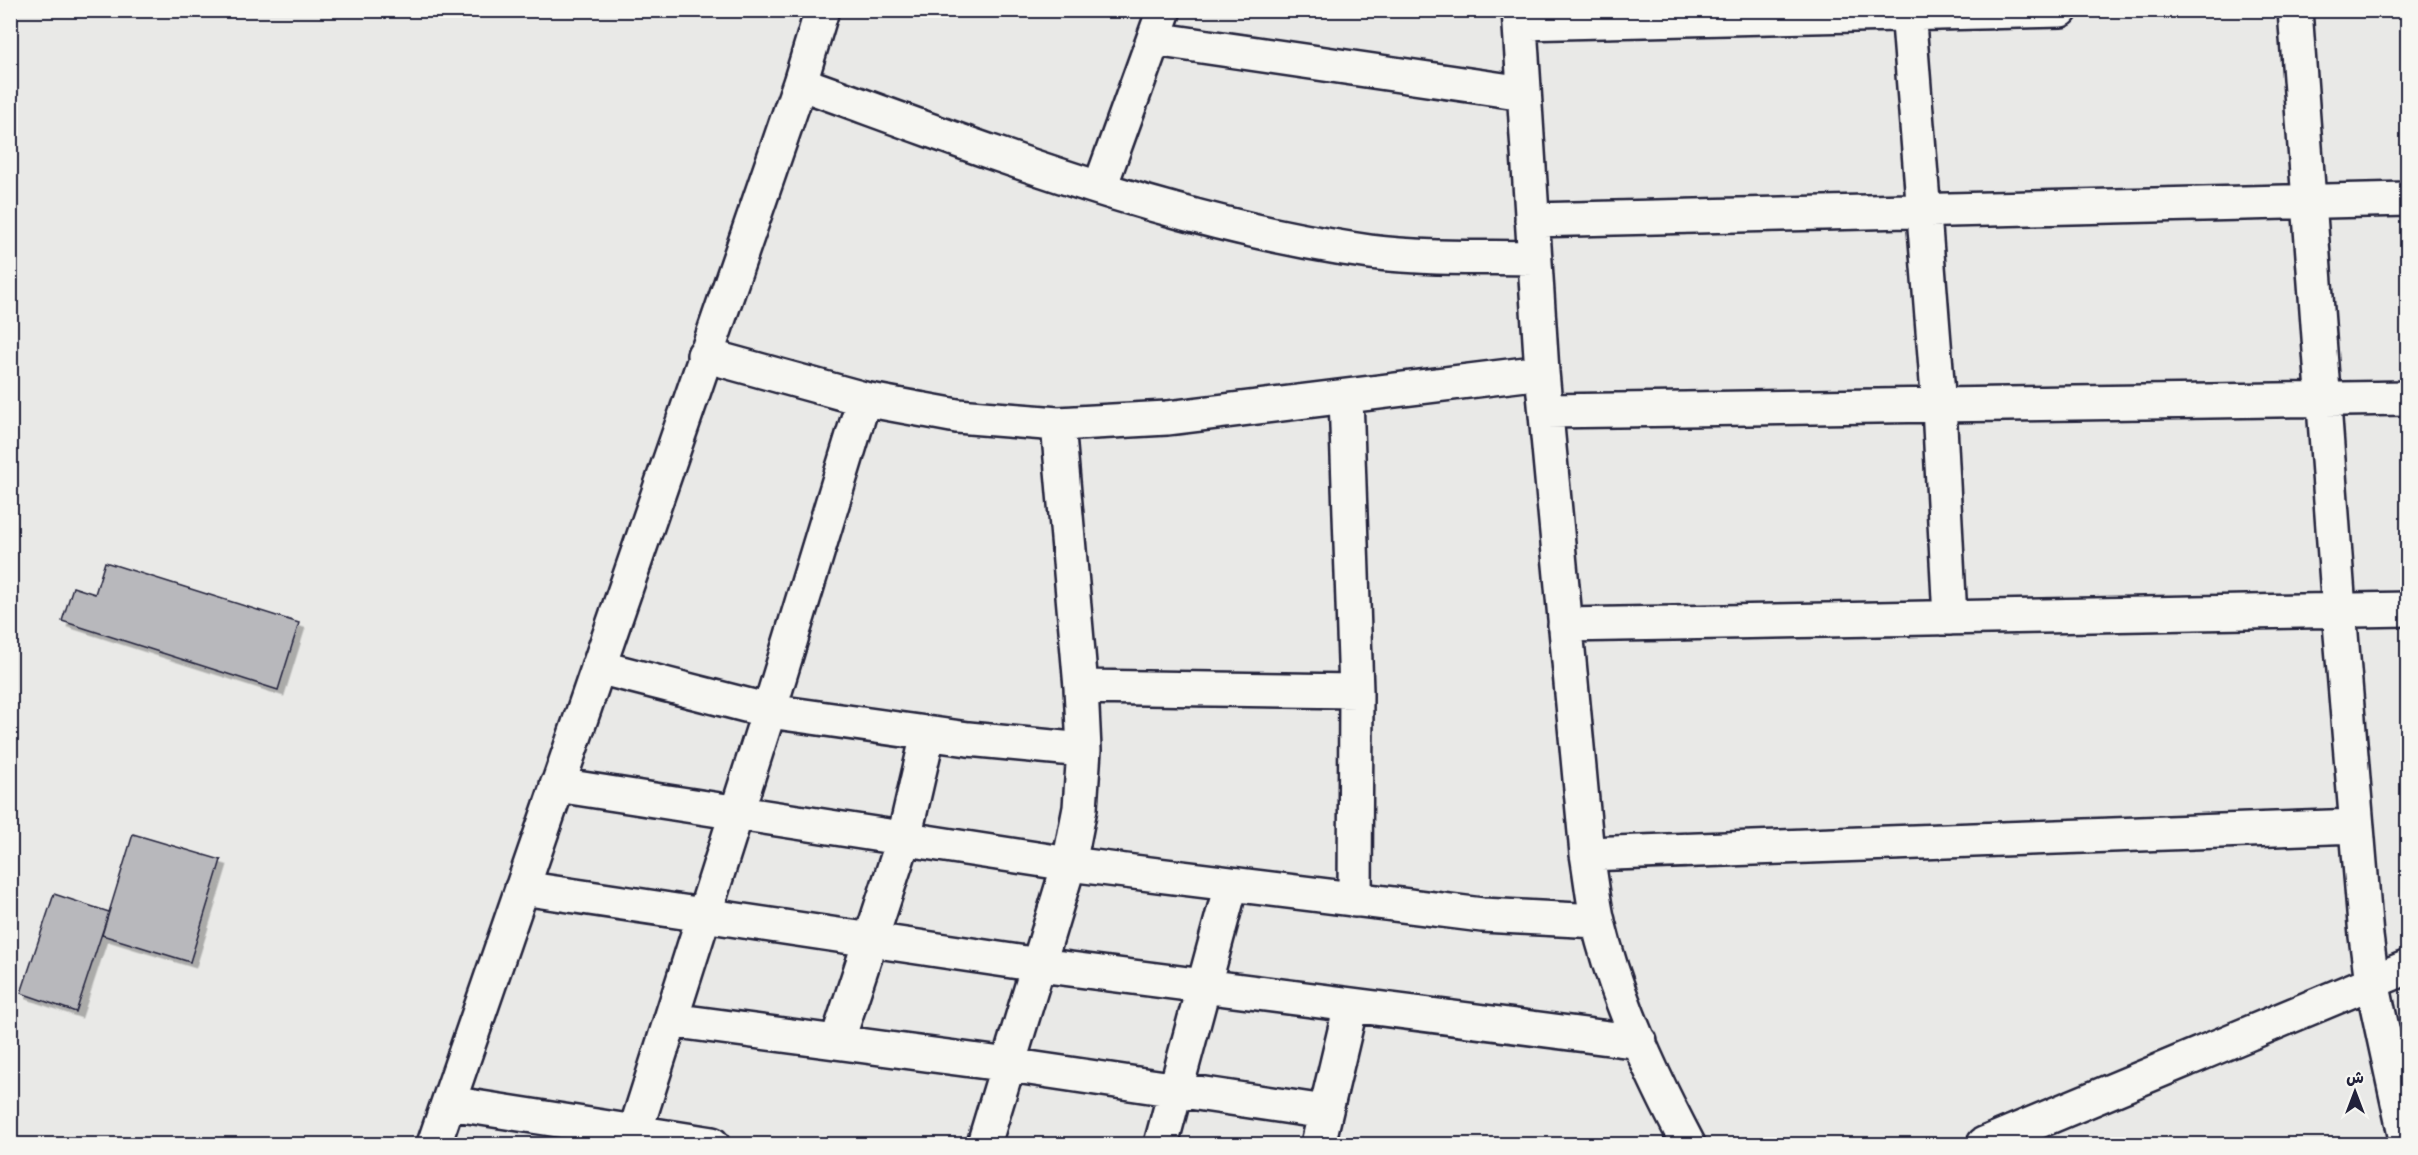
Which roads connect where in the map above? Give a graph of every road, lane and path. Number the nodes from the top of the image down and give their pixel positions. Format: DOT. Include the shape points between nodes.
graph roads {
  1 [pos="822,10"];
  2 [pos="2061,10"];
  3 [pos="2295,10"];
  4 [pos="1908,12"];
  5 [pos="1520,17"];
  6 [pos="1159,25"];
  7 [pos="800,83"];
  8 [pos="1524,93"];
  9 [pos="1101,187"];
  10 [pos="2408,199"];
  11 [pos="2310,200"];
  12 [pos="1924,209"];
  13 [pos="1532,220"];
  14 [pos="1534,258"];
  15 [pos="704,355"];
  16 [pos="1542,372"];
  17 [pos="1346,397"];
  18 [pos="2408,398"];
  19 [pos="864,399"];
  20 [pos="2323,401"];
  21 [pos="1939,406"];
  22 [pos="1546,411"];
  23 [pos="1058,424"];
  24 [pos="2408,609"];
  25 [pos="2339,610"];
  26 [pos="1950,618"];
  27 [pos="1565,624"];
  28 [pos="598,667"];
  29 [pos="1081,687"];
  30 [pos="1356,691"];
  31 [pos="769,711"];
  32 [pos="927,734"];
  33 [pos="1084,750"];
  34 [pos="558,784"];
  35 [pos="737,813"];
  36 [pos="2357,826"];
  37 [pos="904,838"];
  38 [pos="1587,854"];
  39 [pos="1068,864"];
  40 [pos="1231,885"];
  41 [pos="522,888"];
  42 [pos="1355,900"];
  43 [pos="705,916"];
  44 [pos="1598,921"];
  45 [pos="871,940"];
  46 [pos="1039,965"];
  47 [pos="2408,967"];
  48 [pos="2372,982"];
  49 [pos="1204,987"];
  50 [pos="1350,1005"];
  51 [pos="671,1020"];
  52 [pos="837,1042"];
  53 [pos="1640,1042"];
  54 [pos="1009,1065"];
  55 [pos="1176,1090"];
  56 [pos="449,1103"];
  57 [pos="1325,1112"];
  58 [pos="635,1132"];
  59 [pos="434,1144"];
  60 [pos="712,1144"];
  61 [pos="984,1144"];
  62 [pos="1161,1144"];
  63 [pos="1318,1144"];
  64 [pos="1688,1144"];
  65 [pos="1984,1144"];
  66 [pos="2407,1144"];
  1 -- 7 [label="street"];
  2 -- 4 [label="street"];
  3 -- 11 [label="street"];
  4 -- 5 [label="street"];
  4 -- 12 [label="street"];
  5 -- 8 [label="street"];
  6 -- 8 [label="street"];
  6 -- 9 [label="street"];
  7 -- 9 [label="street"];
  7 -- 15 [label="street"];
  8 -- 13 [label="street"];
  9 -- 14 [label="street" via="1287,238 1372,252"];
  10 -- 11 [label="street"];
  11 -- 12 [label="street"];
  11 -- 20 [label="street"];
  12 -- 13 [label="street"];
  12 -- 21 [label="street"];
  13 -- 14 [label="street"];
  14 -- 16 [label="street"];
  15 -- 19 [label="street"];
  15 -- 28 [label="street"];
  16 -- 17 [label="street"];
  16 -- 22 [label="street"];
  17 -- 23 [label="street" via="1167,417"];
  17 -- 30 [label="street"];
  18 -- 20 [label="street"];
  19 -- 23 [label="street" via="957,416"];
  19 -- 31 [label="street"];
  20 -- 21 [label="street"];
  20 -- 25 [label="street"];
  21 -- 22 [label="street"];
  21 -- 26 [label="street"];
  22 -- 27 [label="street"];
  23 -- 29 [label="street"];
  24 -- 25 [label="street"];
  25 -- 26 [label="street"];
  25 -- 36 [label="street"];
  26 -- 27 [label="street"];
  27 -- 38 [label="street"];
  28 -- 31 [label="street"];
  28 -- 34 [label="street"];
  29 -- 30 [label="street"];
  29 -- 33 [label="street"];
  30 -- 42 [label="street"];
  31 -- 32 [label="street"];
  31 -- 35 [label="street"];
  32 -- 33 [label="street"];
  32 -- 37 [label="street"];
  33 -- 39 [label="street" via="1080,808"];
  34 -- 35 [label="street"];
  34 -- 41 [label="street"];
  35 -- 37 [label="street"];
  35 -- 43 [label="street"];
  36 -- 38 [label="street"];
  36 -- 48 [label="street"];
  37 -- 39 [label="street"];
  37 -- 45 [label="street"];
  38 -- 44 [label="street"];
  39 -- 40 [label="street"];
  39 -- 46 [label="street"];
  40 -- 42 [label="street"];
  40 -- 49 [label="street"];
  41 -- 43 [label="street"];
  41 -- 56 [label="street"];
  42 -- 44 [label="street" via="1482,915"];
  43 -- 45 [label="street"];
  43 -- 51 [label="street"];
  44 -- 53 [label="street" via="1616,985"];
  45 -- 46 [label="street"];
  45 -- 52 [label="street"];
  46 -- 49 [label="street"];
  46 -- 54 [label="street"];
  47 -- 48 [label="street"];
  48 -- 65 [label="street"];
  48 -- 66 [label="street"];
  49 -- 50 [label="street"];
  49 -- 55 [label="street"];
  50 -- 53 [label="street"];
  50 -- 57 [label="street"];
  51 -- 52 [label="street"];
  51 -- 58 [label="street"];
  52 -- 54 [label="street"];
  53 -- 64 [label="street"];
  54 -- 55 [label="street"];
  54 -- 61 [label="street"];
  55 -- 57 [label="street"];
  55 -- 62 [label="street"];
  56 -- 58 [label="street"];
  56 -- 59 [label="street"];
  57 -- 63 [label="street"];
  58 -- 60 [label="street"];
}
